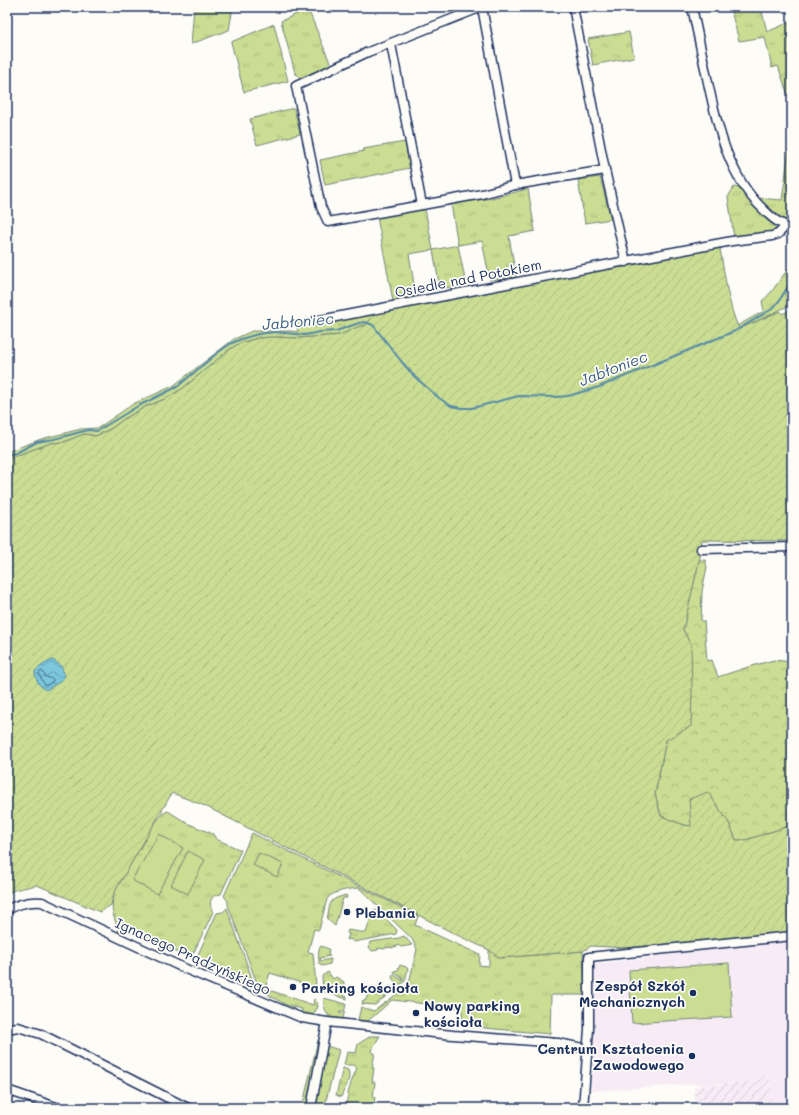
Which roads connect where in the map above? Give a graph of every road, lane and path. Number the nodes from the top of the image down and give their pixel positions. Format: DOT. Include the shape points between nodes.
graph roads {
  1 [pos="482,7"];
  2 [pos="573,7"];
  3 [pos="692,7"];
  4 [pos="391,44"];
  5 [pos="605,170"];
  6 [pos="515,185"];
  7 [pos="422,205"];
  8 [pos="789,227"];
  9 [pos="626,262"];
  10 [pos="315,321"];
  11 [pos="792,547"];
  12 [pos="701,549"];
  13 [pos="7,910"];
  14 [pos="792,936"];
  15 [pos="327,1022"];
  16 [pos="7,1029"];
  17 [pos="588,1049"];
  18 [pos="7,1090"];
  19 [pos="59,1108"];
  20 [pos="188,1108"];
  21 [pos="311,1108"];
  22 [pos="583,1108"];
  1 -- 4 [label="street"];
  1 -- 6 [label="street"];
  2 -- 5 [label="street"];
  3 -- 8 [label="street" via="724,146 738,177 750,195 774,220"];
  4 -- 7 [label="street"];
  4 -- 7 [label="street" via="296,86 321,207 328,222"];
  5 -- 6 [label="street"];
  5 -- 9 [label="street"];
  6 -- 7 [label="street"];
  8 -- 9 [label="street, Osiedle nad Potokiem" via="772,236 732,241"];
  9 -- 10 [label="street, Osiedle nad Potokiem"];
  11 -- 12 [label="street"];
  13 -- 15 [label="street, Ignacego Prądzyńskiego" via="24,902 42,902 182,967 302,1018"];
  14 -- 17 [label="street" via="589,957"];
  15 -- 17 [label="street, Ignacego Prądzyńskiego" via="558,1043"];
  15 -- 21 [label="street"];
  16 -- 20 [label="street" via="18,1027 41,1034"];
  17 -- 22 [label="street"];
  18 -- 19 [label="street"];
}
